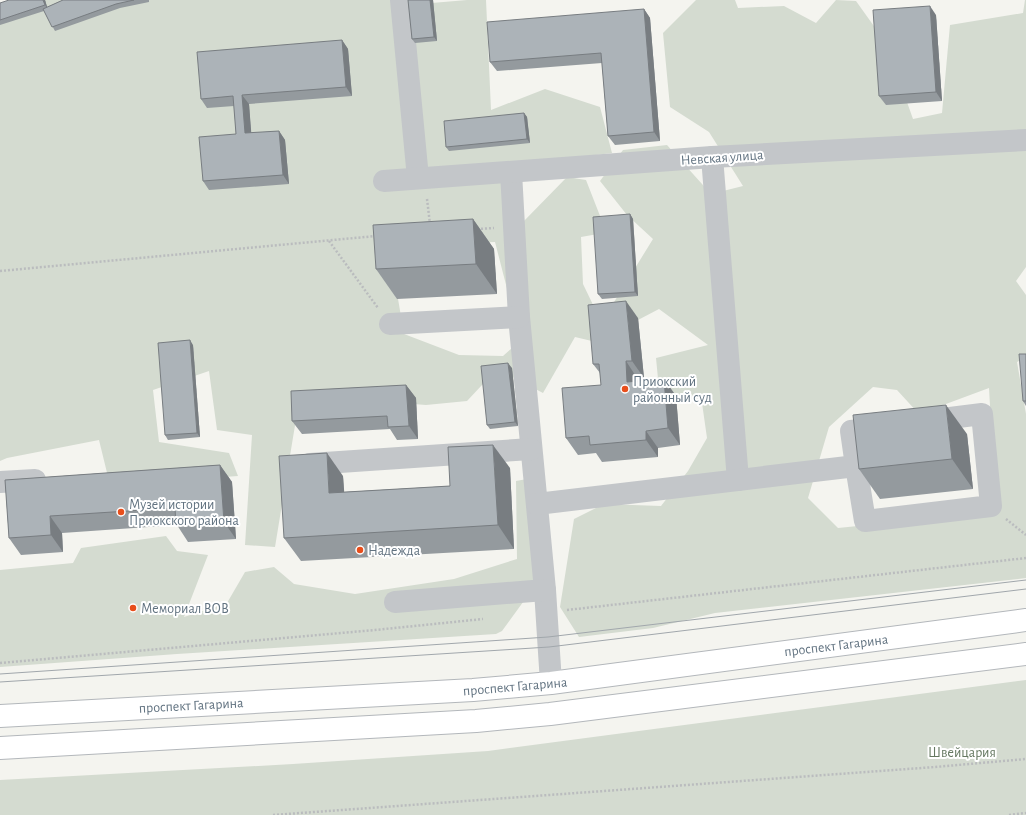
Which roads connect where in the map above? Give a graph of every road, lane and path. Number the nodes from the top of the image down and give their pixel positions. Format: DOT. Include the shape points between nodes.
graph roads {
  1 [pos="401,0"];
  2 [pos="1026,140"];
  3 [pos="712,157"];
  4 [pos="511,172"];
  5 [pos="418,178"];
  6 [pos="384,181"];
  7 [pos="430,224"];
  8 [pos="514,227"];
  9 [pos="476,229"];
  10 [pos="383,236"];
  11 [pos="328,241"];
  12 [pos="0,271"];
  13 [pos="520,317"];
  14 [pos="390,324"];
  15 [pos="531,449"];
  16 [pos="310,464"];
  17 [pos="856,466"];
  18 [pos="56,479"];
  19 [pos="738,480"];
  20 [pos="0,482"];
  21 [pos="537,504"];
  22 [pos="545,590"];
  23 [pos="395,602"];
  24 [pos="1026,620"];
  25 [pos="1026,654"];
  26 [pos="551,683"];
  27 [pos="0,716"];
  28 [pos="0,748"];
  29 [pos="1026,759"];
  30 [pos="1026,812"];
  31 [pos="273,815"];
  32 [pos="1009,815"];
  1 -- 5 [label="street"];
  2 -- 3 [label="street, Невская улица"];
  3 -- 4 [label="street, Невская улица"];
  3 -- 19 [label="street"];
  4 -- 5 [label="street, Невская улица"];
  4 -- 8 [label="street"];
  5 -- 6 [label="street, Невская улица"];
  5 -- 7 [label="path" via="427,197"];
  8 -- 9 [label="path"];
  8 -- 13 [label="street"];
  10 -- 11 [label="path"];
  11 -- 12 [label="path"];
  11 -- 14 [label="path"];
  13 -- 14 [label="street"];
  13 -- 15 [label="street"];
  15 -- 16 [label="street"];
  15 -- 21 [label="street"];
  17 -- 17 [label="street" via="865,521 991,506 982,414 851,431"];
  17 -- 19 [label="street"];
  18 -- 20 [label="street"];
  19 -- 21 [label="street"];
  21 -- 22 [label="street"];
  22 -- 23 [label="street"];
  22 -- 26 [label="street"];
  24 -- 26 [label="main road, проспект Гагарина"];
  25 -- 28 [label="main road" via="476,721"];
  26 -- 27 [label="main road, проспект Гагарина" via="473,690"];
  29 -- 31 [label="path"];
  30 -- 32 [label="path"];
}
